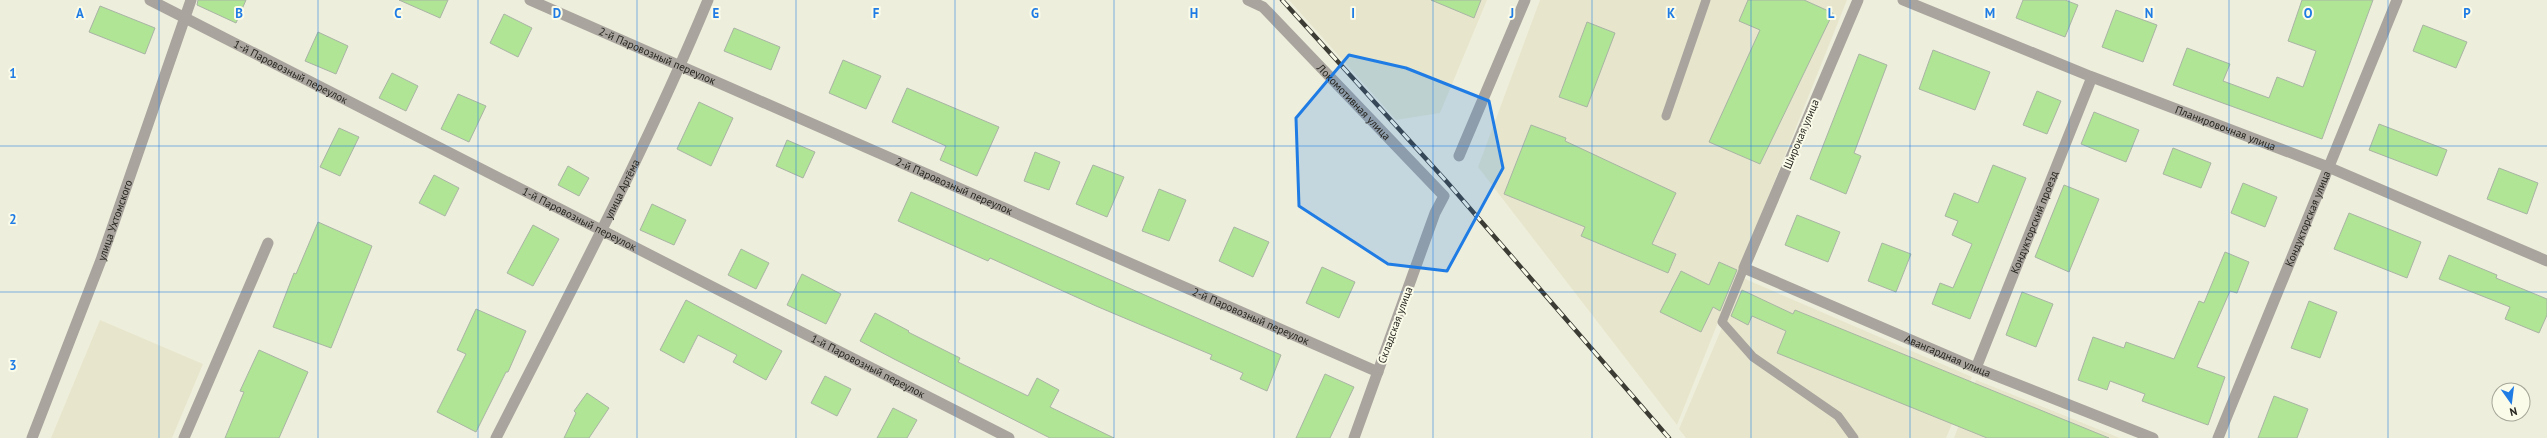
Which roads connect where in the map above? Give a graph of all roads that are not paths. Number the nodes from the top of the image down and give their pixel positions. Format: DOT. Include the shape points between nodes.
graph roads {
  1 [pos="150,0"];
  2 [pos="191,0"];
  3 [pos="530,0"];
  4 [pos="708,0"];
  5 [pos="1248,0"];
  6 [pos="1526,0"];
  7 [pos="1706,0"];
  8 [pos="1858,0"];
  9 [pos="1903,0"];
  10 [pos="2397,0"];
  11 [pos="184,17"];
  12 [pos="680,67"];
  13 [pos="2092,77"];
  14 [pos="1666,116"];
  15 [pos="1459,156"];
  16 [pos="2328,167"];
  17 [pos="1436,213"];
  18 [pos="602,230"];
  19 [pos="268,243"];
  20 [pos="2547,261"];
  21 [pos="1744,268"];
  22 [pos="1976,368"];
  23 [pos="1378,372"];
  24 [pos="32,438"];
  25 [pos="184,438"];
  26 [pos="496,438"];
  27 [pos="1009,438"];
  28 [pos="1354,438"];
  29 [pos="1854,438"];
  30 [pos="2153,438"];
  31 [pos="2218,438"];
  1 -- 11 [label="street, 1-й Паровозный переулок"];
  2 -- 11 [label="street, улица Ухтомского"];
  3 -- 12 [label="street, 2-й Паровозный переулок"];
  4 -- 12 [label="street, улица Артёма"];
  5 -- 17 [label="street, Локомотивная улица" via="1263,7 1444,196"];
  6 -- 15 [label="street"];
  7 -- 14 [label="lane"];
  8 -- 21 [label="street, Широкая улица"];
  9 -- 13 [label="street, Планировочная улица"];
  10 -- 16 [label="street, Кондукторская улица"];
  11 -- 18 [label="street, 1-й Паровозный переулок"];
  11 -- 24 [label="street, улица Ухтомского" via="101,260"];
  12 -- 18 [label="street, улица Артёма"];
  12 -- 23 [label="street, 2-й Паровозный переулок"];
  13 -- 16 [label="street, Планировочная улица"];
  13 -- 22 [label="street, Кондукторский проезд"];
  16 -- 20 [label="street, Планировочная улица"];
  16 -- 31 [label="street, Кондукторская улица"];
  17 -- 23 [label="street, Складская улица"];
  18 -- 26 [label="street, улица Артёма"];
  18 -- 27 [label="street, 1-й Паровозный переулок"];
  19 -- 25 [label="street"];
  21 -- 22 [label="street, Авангардная улица"];
  21 -- 29 [label="lane" via="1722,322 1753,357 1838,416"];
  22 -- 30 [label="street, Авангардная улица"];
  23 -- 28 [label="street, Складская улица"];
}
